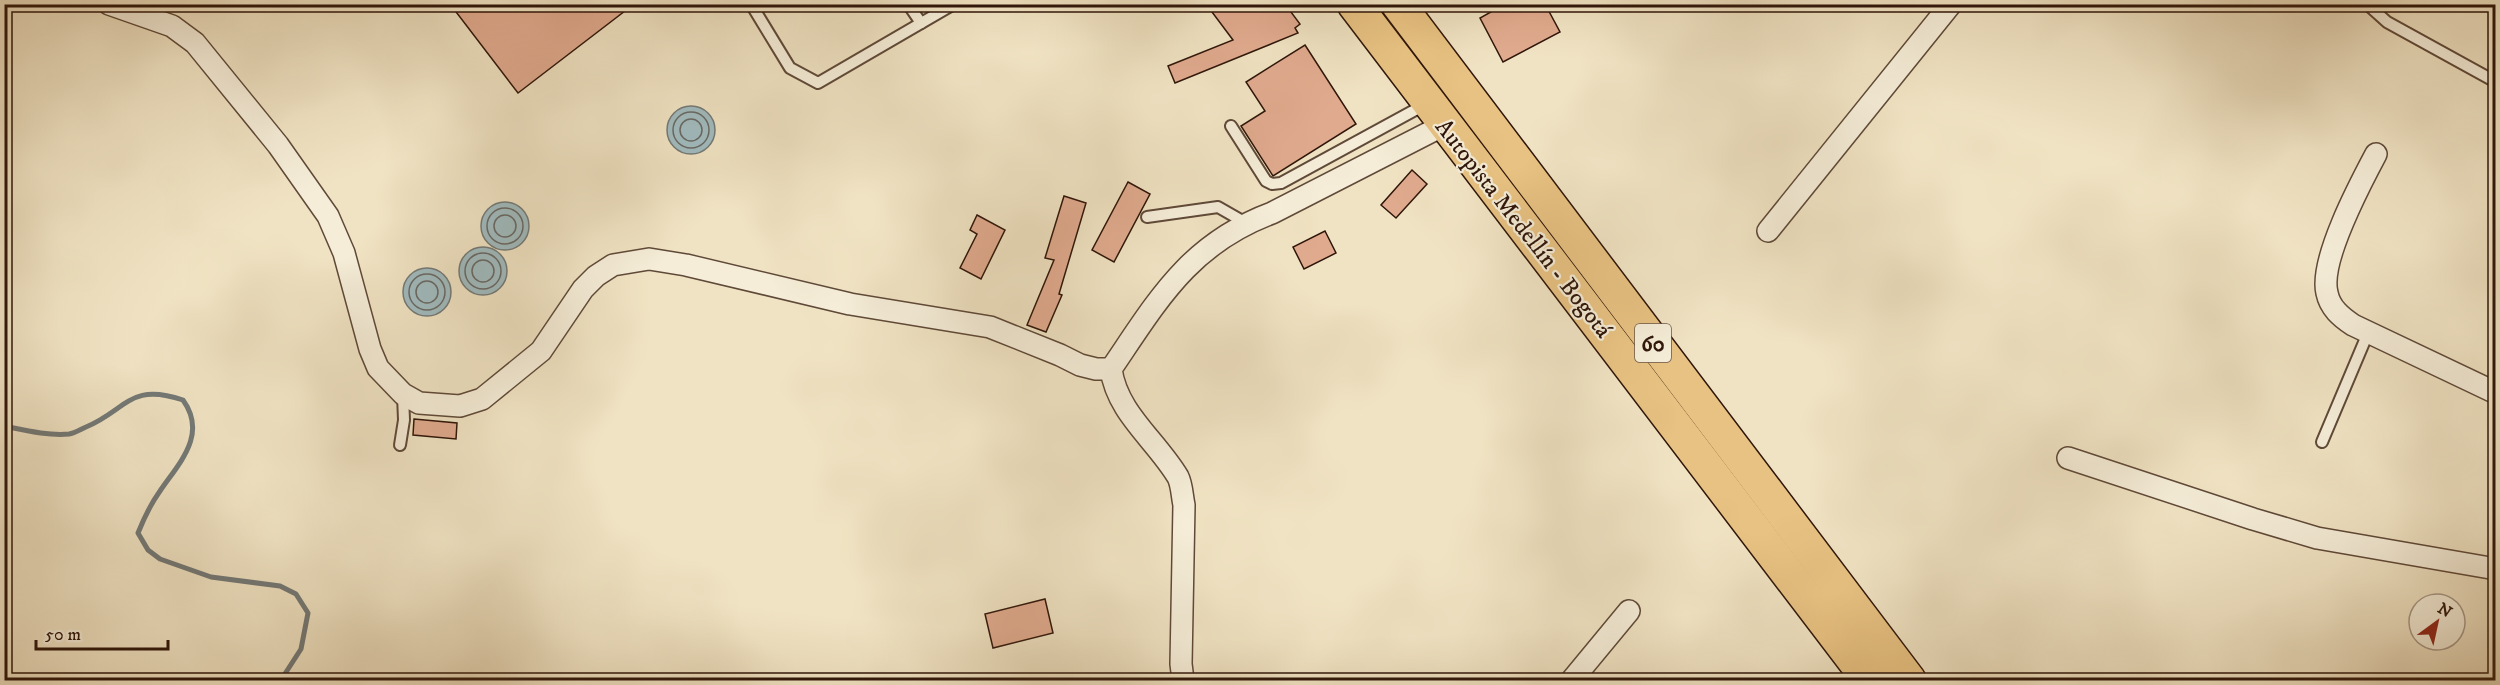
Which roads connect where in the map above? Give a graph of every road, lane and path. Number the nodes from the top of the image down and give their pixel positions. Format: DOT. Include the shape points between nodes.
graph roads {
  1 [pos="109,4"];
  2 [pos="751,4"];
  3 [pos="908,4"];
  4 [pos="954,4"];
  5 [pos="1354,4"];
  6 [pos="1398,4"];
  7 [pos="1951,4"];
  8 [pos="2367,4"];
  9 [pos="921,23"];
  10 [pos="2496,82"];
  11 [pos="1436,114"];
  12 [pos="1231,126"];
  13 [pos="2376,154"];
  14 [pos="1147,217"];
  15 [pos="1246,223"];
  16 [pos="1768,231"];
  17 [pos="2368,333"];
  18 [pos="1111,369"];
  19 [pos="2496,393"];
  20 [pos="403,394"];
  21 [pos="2322,442"];
  22 [pos="400,446"];
  23 [pos="2068,458"];
  24 [pos="2496,569"];
  25 [pos="1629,611"];
  26 [pos="1576,679"];
  27 [pos="1183,681"];
  28 [pos="1869,681"];
  29 [pos="1909,681"];
  1 -- 20 [label="street" via="172,26 195,43 278,145 328,216 344,253 378,368"];
  2 -- 9 [label="lane" via="790,68 818,83"];
  3 -- 9 [label="lane"];
  4 -- 9 [label="lane"];
  5 -- 11 [label="highway, Autopista Medellín - Bogotá / 60"];
  6 -- 29 [label="highway, Autopista Medellín - Bogotá / 60"];
  7 -- 16 [label="street"];
  8 -- 10 [label="lane" via="2387,22"];
  11 -- 12 [label="lane" via="1272,184 1266,181"];
  11 -- 15 [label="street" via="1272,213"];
  11 -- 28 [label="highway, Autopista Medellín - Bogotá / 60"];
  13 -- 17 [label="street" via="2343,221 2326,283 2337,313"];
  14 -- 15 [label="lane" via="1218,207"];
  15 -- 18 [label="street" via="1195,258 1167,289"];
  17 -- 19 [label="street"];
  17 -- 21 [label="lane"];
  18 -- 20 [label="street" via="1080,365 990,327 850,304 649,259 614,266 596,276 541,351 482,399 460,406 442,406 419,403"];
  18 -- 27 [label="street" via="1121,402 1179,479 1184,505"];
  20 -- 22 [label="lane"];
  23 -- 24 [label="street" via="2317,538"];
  25 -- 26 [label="street"];
}
